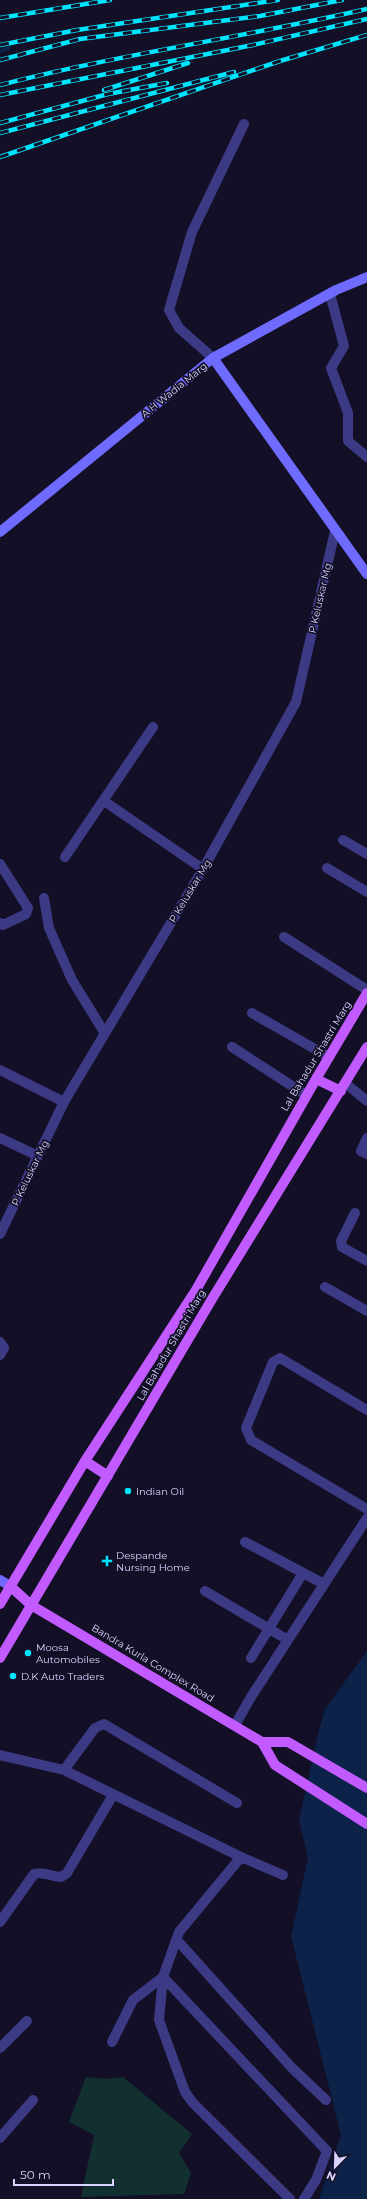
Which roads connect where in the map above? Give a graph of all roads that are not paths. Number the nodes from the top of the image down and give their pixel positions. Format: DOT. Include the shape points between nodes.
graph roads {
  1 [pos="244,124"];
  2 [pos="367,277"];
  3 [pos="330,294"];
  4 [pos="213,358"];
  5 [pos="367,457"];
  6 [pos="335,531"];
  7 [pos="0,532"];
  8 [pos="367,574"];
  9 [pos="153,727"];
  10 [pos="104,801"];
  11 [pos="342,840"];
  12 [pos="367,854"];
  13 [pos="65,857"];
  14 [pos="0,864"];
  15 [pos="327,868"];
  16 [pos="203,869"];
  17 [pos="367,892"];
  18 [pos="44,898"];
  19 [pos="0,924"];
  20 [pos="284,937"];
  21 [pos="367,990"];
  22 [pos="367,994"];
  23 [pos="252,1012"];
  24 [pos="104,1032"];
  25 [pos="232,1047"];
  26 [pos="367,1047"];
  27 [pos="329,1057"];
  28 [pos="0,1070"];
  29 [pos="316,1079"];
  30 [pos="343,1087"];
  31 [pos="306,1095"];
  32 [pos="367,1100"];
  33 [pos="64,1102"];
  34 [pos="0,1138"];
  35 [pos="367,1138"];
  36 [pos="367,1154"];
  37 [pos="38,1156"];
  38 [pos="355,1212"];
  39 [pos="1,1228"];
  40 [pos="367,1261"];
  41 [pos="325,1287"];
  42 [pos="196,1290"];
  43 [pos="212,1299"];
  44 [pos="367,1310"];
  45 [pos="0,1342"];
  46 [pos="0,1355"];
  47 [pos="367,1410"];
  48 [pos="85,1461"];
  49 [pos="108,1476"];
  50 [pos="367,1509"];
  51 [pos="367,1518"];
  52 [pos="245,1542"];
  53 [pos="303,1573"];
  54 [pos="0,1580"];
  55 [pos="324,1584"];
  56 [pos="10,1586"];
  57 [pos="205,1591"];
  58 [pos="0,1604"];
  59 [pos="32,1604"];
  60 [pos="269,1629"];
  61 [pos="288,1640"];
  62 [pos="0,1658"];
  63 [pos="251,1658"];
  64 [pos="235,1725"];
  65 [pos="262,1742"];
  66 [pos="0,1755"];
  67 [pos="64,1770"];
  68 [pos="367,1788"];
  69 [pos="113,1795"];
  70 [pos="237,1803"];
  71 [pos="367,1824"];
  72 [pos="241,1857"];
  73 [pos="283,1875"];
  74 [pos="0,1922"];
  75 [pos="177,1940"];
  76 [pos="163,1977"];
  77 [pos="27,2020"];
  78 [pos="112,2042"];
  79 [pos="0,2048"];
  80 [pos="33,2100"];
  81 [pos="326,2100"];
  82 [pos="0,2138"];
  83 [pos="290,2199"];
  84 [pos="304,2199"];
  1 -- 4 [label="street" via="192,232 169,310 179,328"];
  2 -- 3 [label="street, A H Wadia Marg"];
  3 -- 4 [label="street, A H Wadia Marg"];
  3 -- 5 [label="street" via="344,346 332,368 348,413 348,441"];
  4 -- 6 [label="street"];
  4 -- 7 [label="street, A H Wadia Marg"];
  6 -- 8 [label="street"];
  6 -- 16 [label="street, P Keluskar Mg" via="296,702"];
  9 -- 10 [label="street"];
  10 -- 13 [label="street"];
  10 -- 16 [label="street"];
  11 -- 12 [label="street"];
  14 -- 19 [label="street" via="28,908 26,914 3,925"];
  15 -- 17 [label="street"];
  16 -- 24 [label="street, P Keluskar Mg"];
  18 -- 24 [label="street" via="49,928 72,980"];
  20 -- 21 [label="street"];
  22 -- 27 [label="main road, Lal Bahadur Shastri Marg"];
  23 -- 27 [label="street"];
  24 -- 33 [label="street, P Keluskar Mg"];
  25 -- 31 [label="street"];
  26 -- 30 [label="main road, Lal Bahadur Shastri Marg"];
  27 -- 29 [label="main road, Lal Bahadur Shastri Marg"];
  28 -- 33 [label="street"];
  29 -- 30 [label="main road"];
  29 -- 31 [label="main road, Lal Bahadur Shastri Marg"];
  30 -- 32 [label="street"];
  30 -- 43 [label="main road, Lal Bahadur Shastri Marg"];
  31 -- 42 [label="main road, Lal Bahadur Shastri Marg"];
  33 -- 37 [label="street, P Keluskar Mg"];
  34 -- 37 [label="street"];
  35 -- 36 [label="street" via="361,1151"];
  37 -- 39 [label="street, P Keluskar Mg"];
  38 -- 40 [label="street" via="341,1241 342,1247"];
  41 -- 44 [label="street"];
  42 -- 43 [label="main road"];
  42 -- 48 [label="main road, Lal Bahadur Shastri Marg"];
  43 -- 49 [label="main road, Lal Bahadur Shastri Marg"];
  45 -- 46 [label="street" via="4,1348"];
  47 -- 50 [label="street" via="280,1358 273,1362 246,1428 251,1440"];
  48 -- 49 [label="main road"];
  48 -- 56 [label="main road, Lal Bahadur Shastri Marg"];
  49 -- 59 [label="main road, Lal Bahadur Shastri Marg"];
  51 -- 55 [label="street"];
  52 -- 53 [label="street"];
  53 -- 55 [label="street"];
  53 -- 60 [label="street"];
  54 -- 56 [label="street"];
  55 -- 61 [label="street"];
  56 -- 58 [label="main road, Lal Bahadur Shastri Marg"];
  56 -- 59 [label="main road, Bandra Kurla Complex Road"];
  57 -- 60 [label="street"];
  59 -- 62 [label="main road, Lal Bahadur Shastri Marg"];
  59 -- 64 [label="main road, Bandra Kurla Complex Road"];
  60 -- 61 [label="street"];
  60 -- 63 [label="street"];
  61 -- 64 [label="street" via="250,1697"];
  64 -- 65 [label="main road, Bandra Kurla Complex Road"];
  65 -- 68 [label="main road" via="288,1742"];
  65 -- 71 [label="main road, Bandra Kurla Complex Road" via="275,1765"];
  66 -- 67 [label="street"];
  67 -- 69 [label="street"];
  67 -- 70 [label="street" via="95,1728 104,1724"];
  69 -- 72 [label="street"];
  69 -- 74 [label="street" via="67,1873 62,1877 42,1872 34,1874"];
  72 -- 73 [label="street"];
  72 -- 75 [label="street" via="179,1932"];
  75 -- 76 [label="street"];
  75 -- 81 [label="street" via="292,2068"];
  76 -- 78 [label="street" via="134,2000"];
  76 -- 83 [label="street" via="159,2020 185,2092"];
  76 -- 84 [label="street" via="327,2151 316,2180"];
  77 -- 79 [label="street"];
  80 -- 82 [label="street"];
}
